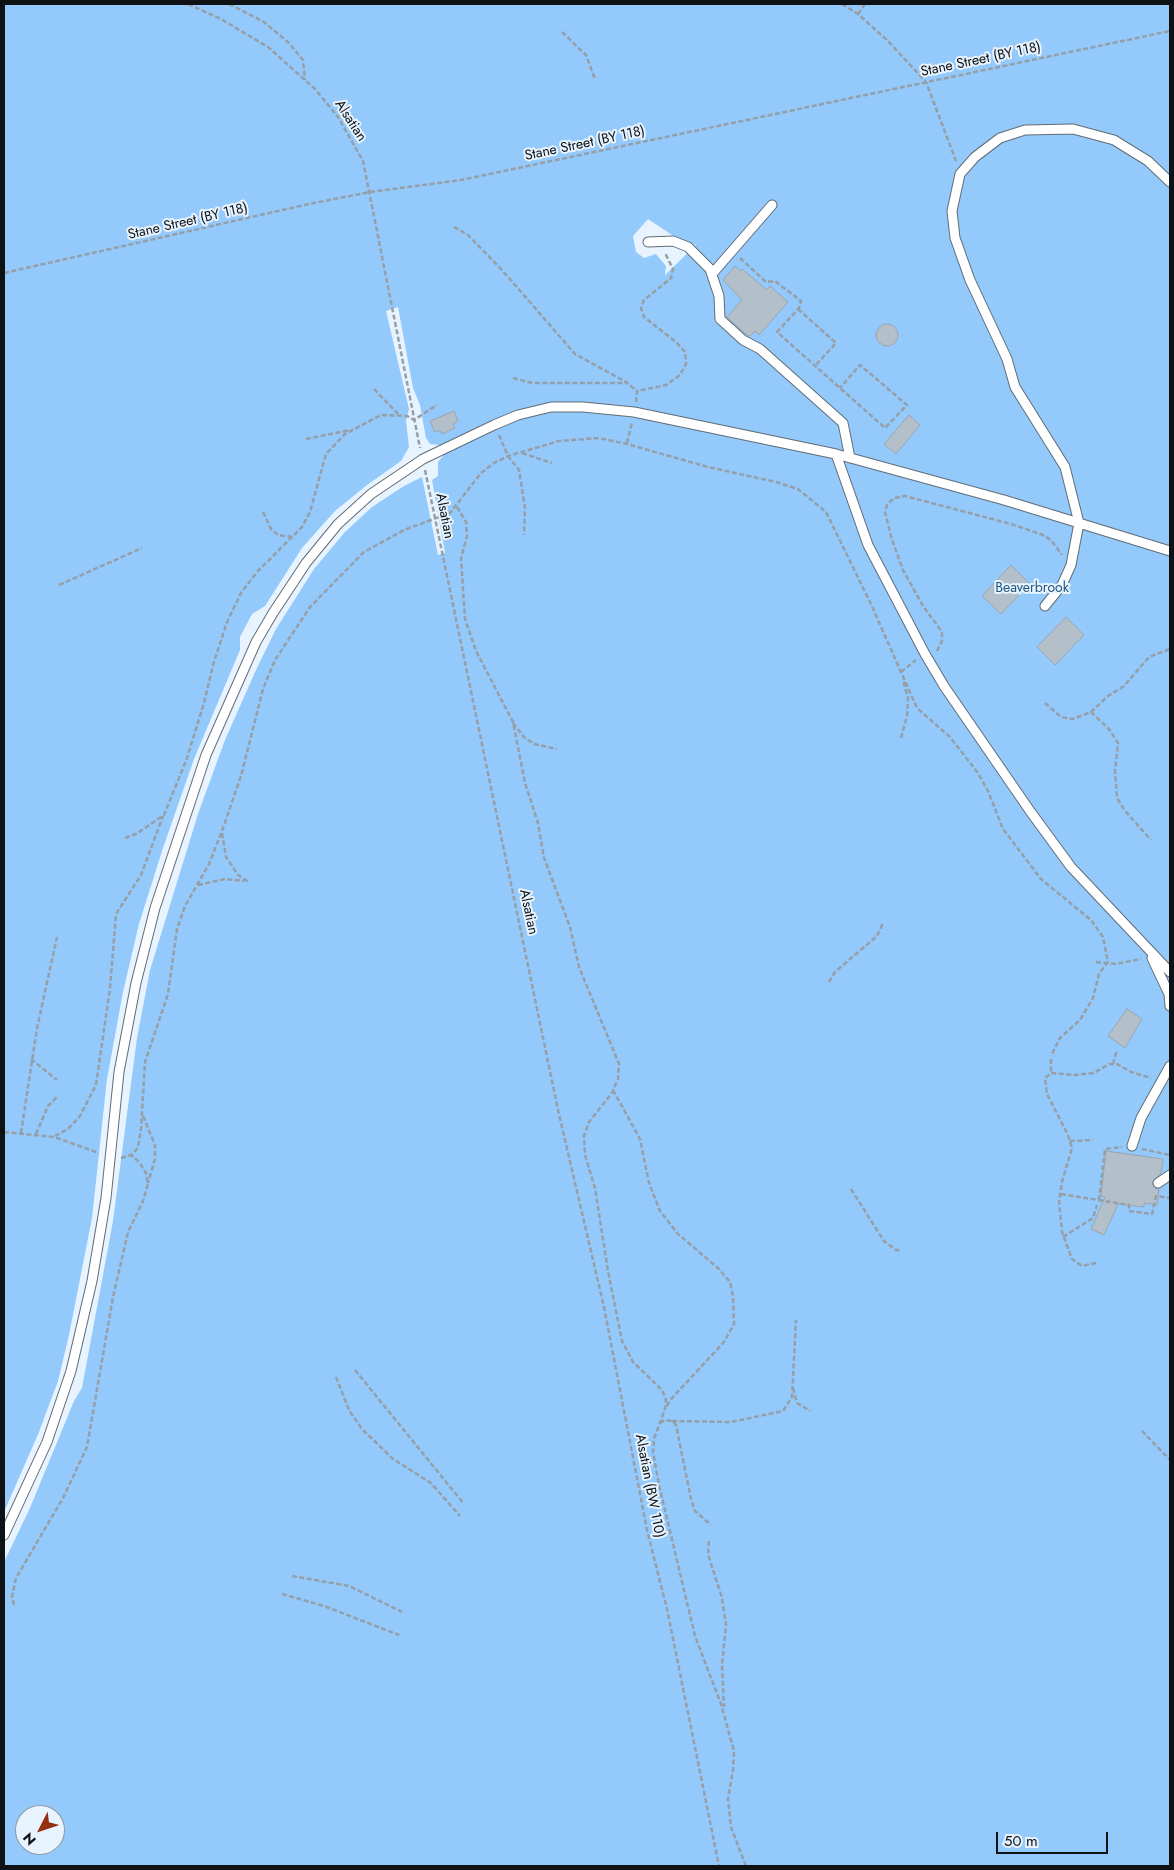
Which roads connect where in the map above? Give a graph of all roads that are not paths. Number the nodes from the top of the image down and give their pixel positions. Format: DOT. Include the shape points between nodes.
graph roads {
  1 [pos="1170,182"];
  2 [pos="772,205"];
  3 [pos="648,242"];
  4 [pos="712,274"];
  5 [pos="836,454"];
  6 [pos="850,458"];
  7 [pos="1079,523"];
  8 [pos="1170,551"];
  9 [pos="1046,606"];
  10 [pos="1148,957"];
  11 [pos="1170,972"];
  12 [pos="1169,993"];
  13 [pos="1170,1006"];
  14 [pos="1170,1066"];
  15 [pos="1132,1146"];
  16 [pos="1170,1175"];
  17 [pos="1158,1182"];
  18 [pos="4,1535"];
  1 -- 7 [label="lane" via="1148,161 1114,140 1073,129 1024,130 1000,138 975,157 960,174 952,211 955,238 970,280 1007,359 1015,387 1064,467"];
  2 -- 4 [label="lane"];
  3 -- 4 [label="lane" via="673,241 688,247"];
  4 -- 6 [label="lane" via="719,296 720,319 743,340 760,349 843,423"];
  5 -- 6 [label="lane"];
  5 -- 10 [label="lane" via="868,545 925,654 988,750 1071,866"];
  5 -- 18 [label="lane" via="634,412 551,407 510,419 423,459 371,494 338,524 306,563 256,642 206,755 155,908 136,983 120,1072 92,1280 71,1371 47,1442"];
  6 -- 7 [label="lane"];
  7 -- 8 [label="lane"];
  7 -- 9 [label="lane" via="1071,565 1062,585"];
  10 -- 11 [label="lane"];
  10 -- 12 [label="lane"];
  12 -- 13 [label="lane"];
  14 -- 15 [label="lane" via="1141,1118"];
  16 -- 17 [label="lane"];
}
